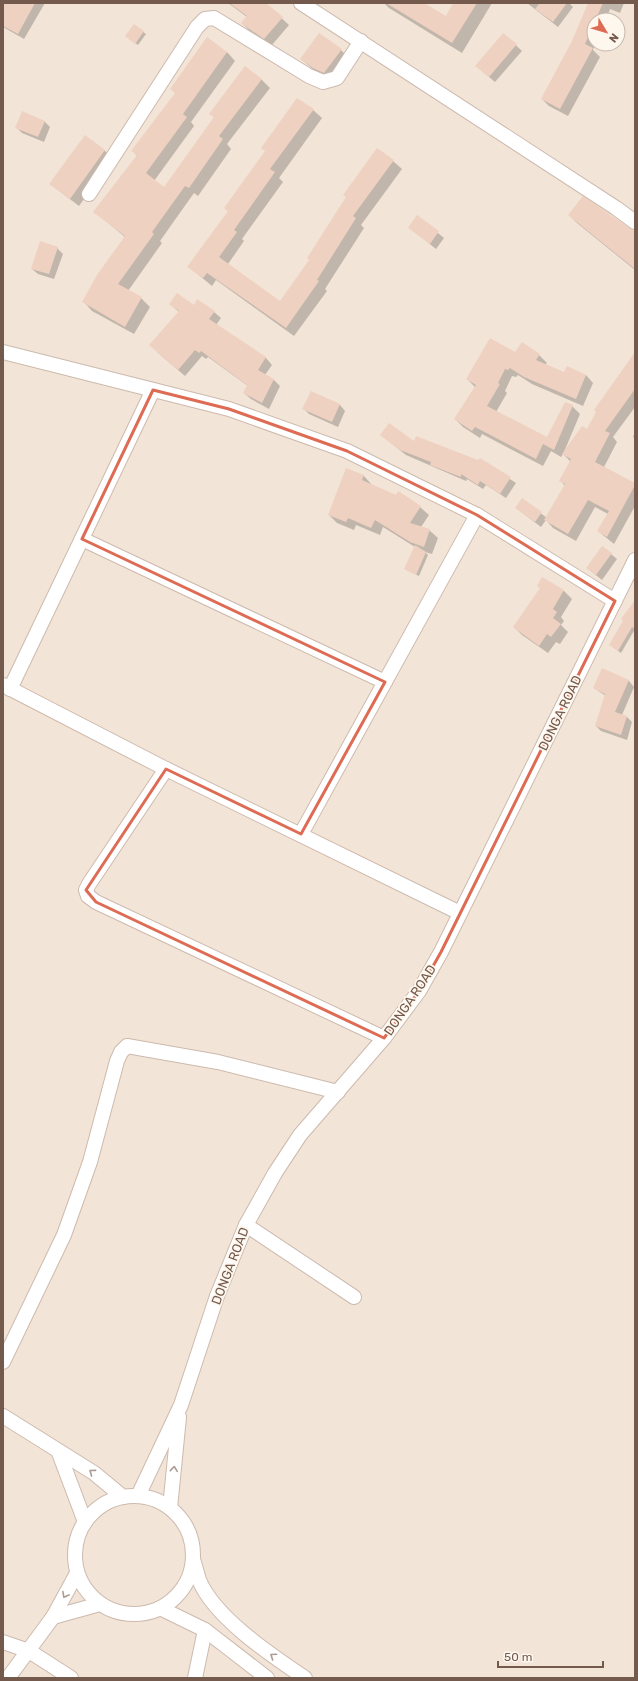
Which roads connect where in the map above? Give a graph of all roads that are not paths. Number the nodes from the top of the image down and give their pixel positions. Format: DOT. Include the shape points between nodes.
graph roads {
  1 [pos="309,5"];
  2 [pos="361,41"];
  3 [pos="89,194"];
  4 [pos="635,222"];
  5 [pos="4,356"];
  6 [pos="153,390"];
  7 [pos="477,515"];
  8 [pos="82,539"];
  9 [pos="635,560"];
  10 [pos="615,601"];
  11 [pos="385,682"];
  12 [pos="7,687"];
  13 [pos="166,769"];
  14 [pos="301,834"];
  15 [pos="460,913"];
  16 [pos="384,1038"];
  17 [pos="338,1092"];
  18 [pos="246,1225"];
  19 [pos="354,1297"];
  20 [pos="3,1362"];
  21 [pos="181,1405"];
  22 [pos="3,1416"];
  23 [pos="59,1453"];
  24 [pos="138,1496"];
  25 [pos="123,1497"];
  26 [pos="170,1508"];
  27 [pos="85,1522"];
  28 [pos="193,1557"];
  29 [pos="77,1573"];
  30 [pos="100,1604"];
  31 [pos="160,1608"];
  32 [pos="53,1617"];
  33 [pos="205,1630"];
  34 [pos="3,1642"];
  35 [pos="29,1651"];
  36 [pos="8,1678"];
  37 [pos="71,1678"];
  38 [pos="195,1678"];
  39 [pos="267,1678"];
  40 [pos="305,1678"];
  1 -- 2 [label="street"];
  2 -- 3 [label="street" via="336,78 323,82 214,18 204,19"];
  2 -- 4 [label="street"];
  5 -- 6 [label="street"];
  6 -- 7 [label="street" via="229,409 347,451"];
  6 -- 8 [label="street"];
  7 -- 10 [label="street"];
  7 -- 11 [label="street"];
  8 -- 11 [label="street"];
  8 -- 12 [label="street"];
  9 -- 10 [label="street, DONGA ROAD"];
  10 -- 15 [label="street, DONGA ROAD"];
  11 -- 14 [label="street"];
  12 -- 13 [label="street"];
  13 -- 14 [label="street"];
  13 -- 16 [label="street" via="89,884 86,890 88,896"];
  14 -- 15 [label="street"];
  15 -- 16 [label="street, DONGA ROAD" via="419,991"];
  16 -- 17 [label="street, DONGA ROAD"];
  17 -- 18 [label="street, DONGA ROAD" via="300,1135 275,1172"];
  17 -- 20 [label="street" via="218,1062 128,1046 121,1052 117,1061 90,1162 64,1235"];
  18 -- 19 [label="street"];
  18 -- 21 [label="street, DONGA ROAD" via="217,1296"];
  21 -- 24 [label="street"];
  26 -- 21 [label="street, one-way"];
  22 -- 23 [label="street"];
  25 -- 23 [label="street, one-way" via="94,1473"];
  23 -- 27 [label="street"];
  24 -- 25 [label="street"];
  24 -- 26 [label="street" via="155,1500"];
  25 -- 27 [label="street" via="95,1510"];
  26 -- 28 [label="street" via="187,1530 192,1543"];
  27 -- 29 [label="street" via="78,1534 75,1547"];
  28 -- 31 [label="street" via="190,1573 183,1587 173,1599"];
  40 -- 28 [label="street, one-way" via="240,1630 215,1604 200,1581"];
  29 -- 30 [label="street" via="86,1591"];
  29 -- 32 [label="street, one-way"];
  30 -- 31 [label="street" via="130,1614 146,1613"];
  30 -- 32 [label="street"];
  31 -- 33 [label="street"];
  32 -- 35 [label="street"];
  33 -- 38 [label="street"];
  33 -- 39 [label="street"];
  34 -- 35 [label="street"];
  35 -- 36 [label="street"];
  35 -- 37 [label="street"];
}
